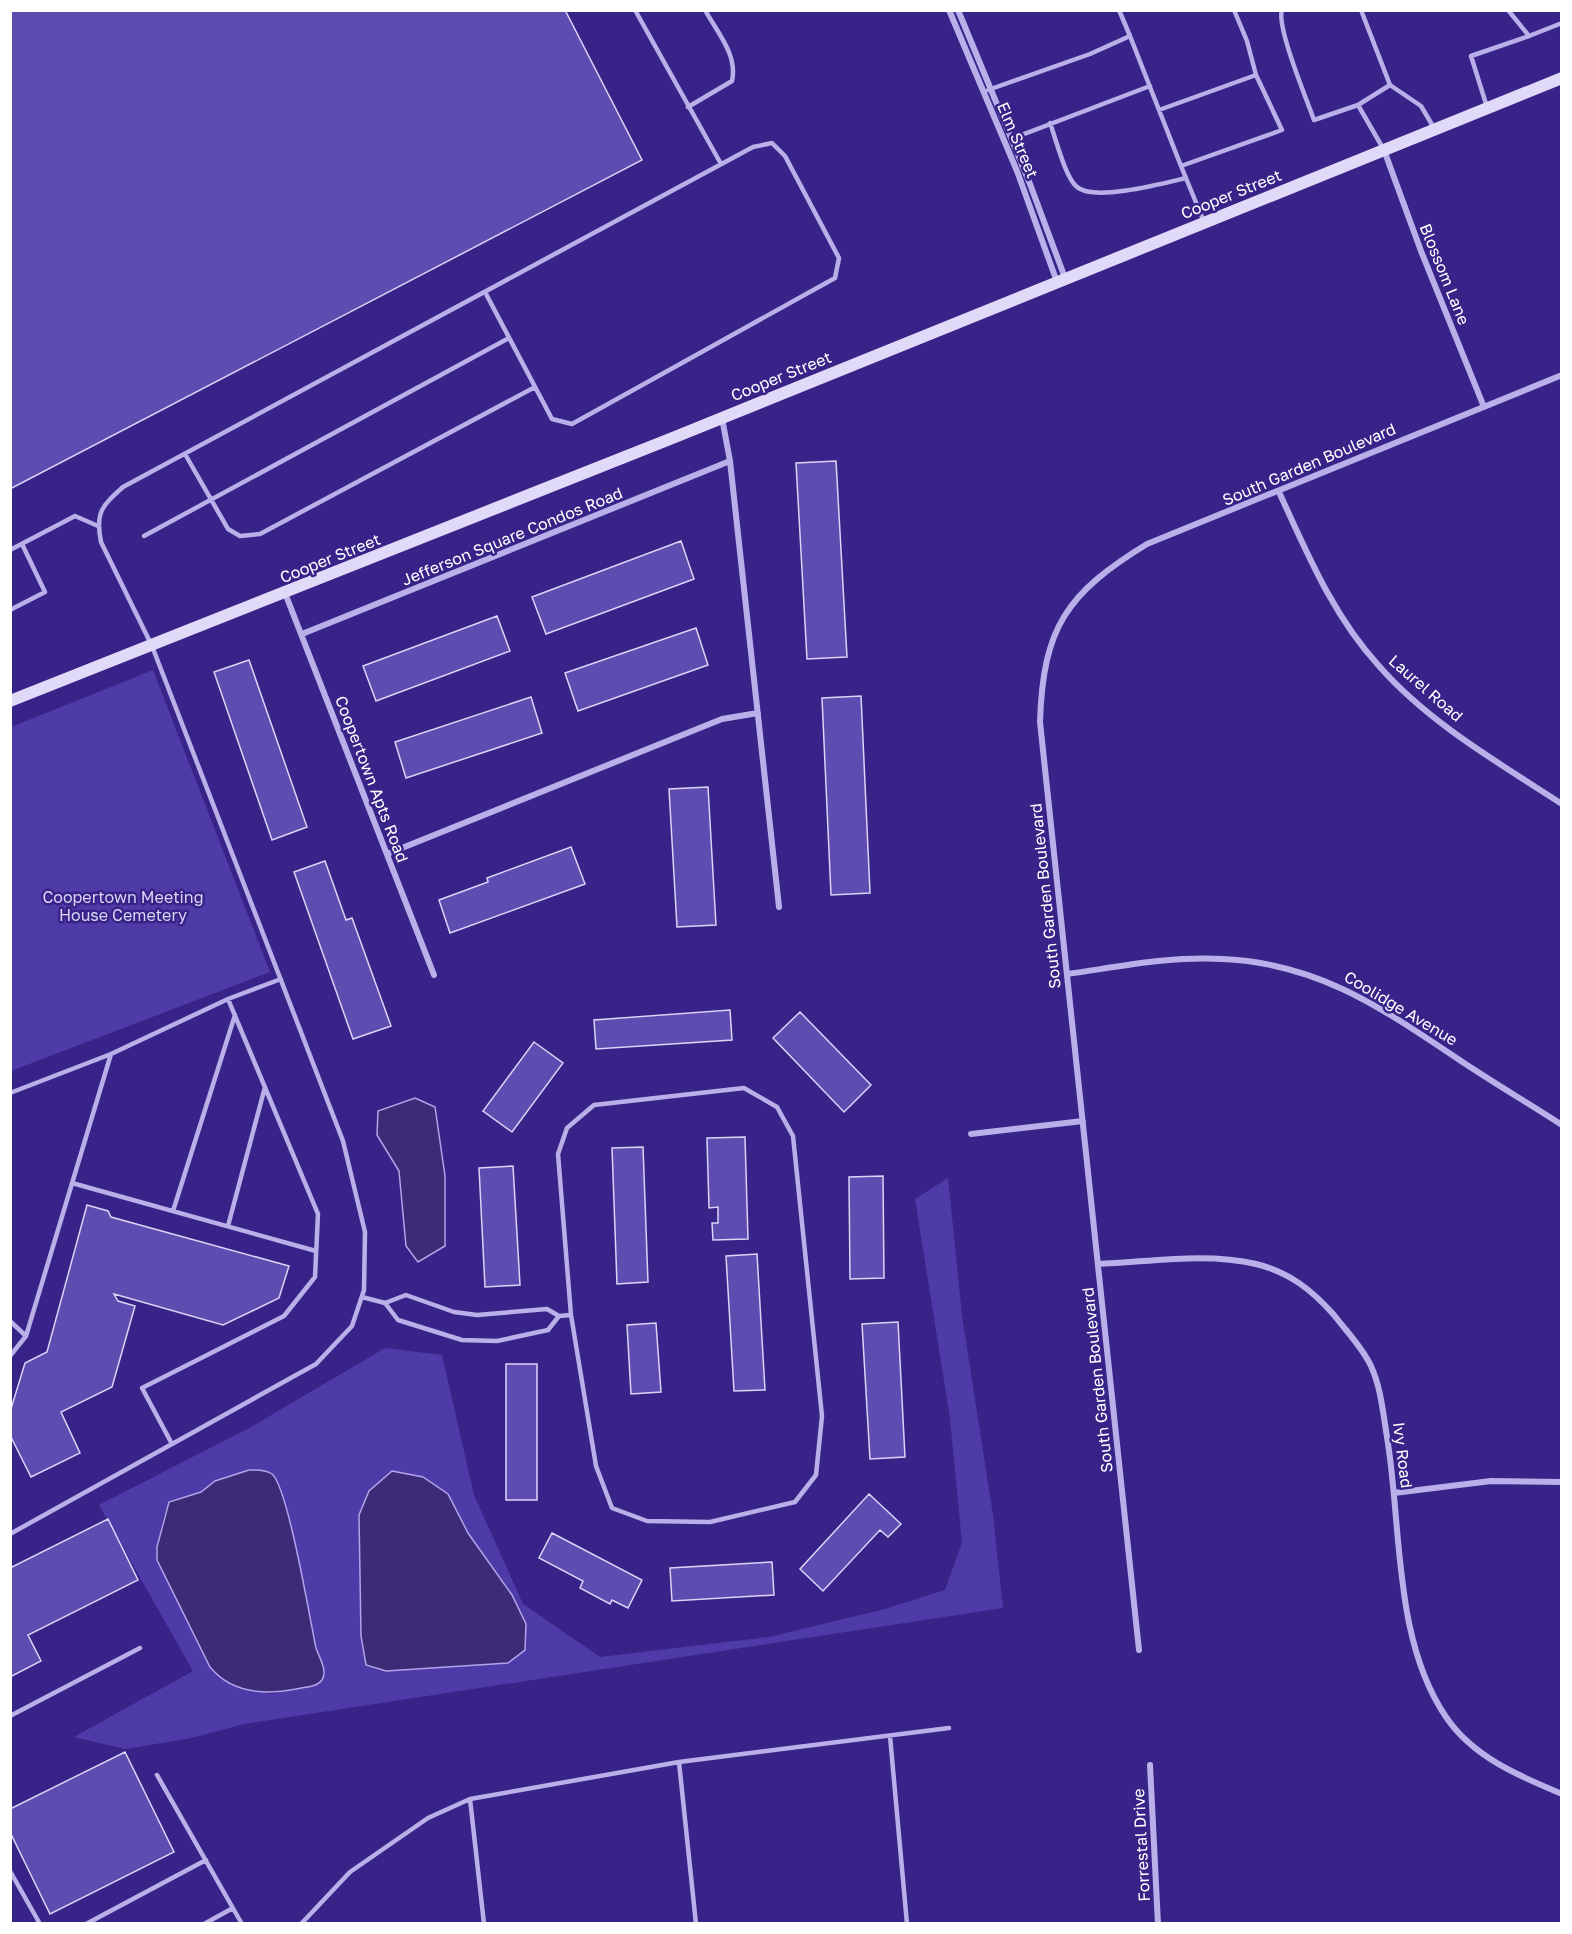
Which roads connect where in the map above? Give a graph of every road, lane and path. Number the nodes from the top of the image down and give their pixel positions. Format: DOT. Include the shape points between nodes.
graph roads {
  1 [pos="634,10"];
  2 [pos="705,10"];
  3 [pos="949,10"];
  4 [pos="958,10"];
  5 [pos="1119,10"];
  6 [pos="1234,10"];
  7 [pos="1282,10"];
  8 [pos="1361,10"];
  9 [pos="1508,10"];
  10 [pos="1562,23"];
  11 [pos="1130,36"];
  12 [pos="1529,36"];
  13 [pos="1256,75"];
  14 [pos="1562,78"];
  15 [pos="1390,85"];
  16 [pos="1150,86"];
  17 [pos="991,89"];
  18 [pos="983,92"];
  19 [pos="1358,105"];
  20 [pos="688,107"];
  21 [pos="1487,108"];
  22 [pos="1159,110"];
  23 [pos="1050,123"];
  24 [pos="1436,130"];
  25 [pos="1011,139"];
  26 [pos="1384,150"];
  27 [pos="721,164"];
  28 [pos="1181,166"];
  29 [pos="1186,178"];
  30 [pos="1204,222"];
  31 [pos="1061,280"];
  32 [pos="485,292"];
  33 [pos="509,338"];
  34 [pos="1562,375"];
  35 [pos="535,387"];
  36 [pos="1484,407"];
  37 [pos="722,418"];
  38 [pos="185,454"];
  39 [pos="730,461"];
  40 [pos="1279,492"];
  41 [pos="211,498"];
  42 [pos="98,526"];
  43 [pos="144,536"];
  44 [pos="22,544"];
  45 [pos="10,550"];
  46 [pos="285,593"];
  47 [pos="10,610"];
  48 [pos="302,634"];
  49 [pos="152,646"];
  50 [pos="10,701"];
  51 [pos="758,714"];
  52 [pos="1562,804"];
  53 [pos="387,854"];
  54 [pos="779,907"];
  55 [pos="1067,974"];
  56 [pos="434,975"];
  57 [pos="281,979"];
  58 [pos="228,999"];
  59 [pos="235,1015"];
  60 [pos="111,1054"];
  61 [pos="265,1087"];
  62 [pos="10,1093"];
  63 [pos="1083,1121"];
  64 [pos="1562,1125"];
  65 [pos="971,1134"];
  66 [pos="72,1183"];
  67 [pos="172,1211"];
  68 [pos="228,1226"];
  69 [pos="316,1251"];
  70 [pos="1098,1264"];
  71 [pos="362,1297"];
  72 [pos="385,1303"];
  73 [pos="571,1315"];
  74 [pos="559,1316"];
  75 [pos="10,1322"];
  76 [pos="26,1335"];
  77 [pos="10,1356"];
  78 [pos="172,1444"];
  79 [pos="1562,1482"];
  80 [pos="1394,1493"];
  81 [pos="10,1534"];
  82 [pos="140,1648"];
  83 [pos="1139,1650"];
  84 [pos="10,1716"];
  85 [pos="949,1728"];
  86 [pos="890,1736"];
  87 [pos="680,1762"];
  88 [pos="1150,1765"];
  89 [pos="157,1774"];
  90 [pos="1562,1794"];
  91 [pos="470,1799"];
  92 [pos="206,1860"];
  93 [pos="10,1871"];
  94 [pos="233,1908"];
  95 [pos="40,1923"];
  96 [pos="86,1923"];
  97 [pos="204,1923"];
  98 [pos="242,1923"];
  99 [pos="301,1923"];
  100 [pos="484,1923"];
  101 [pos="696,1923"];
  102 [pos="907,1923"];
  103 [pos="1158,1923"];
  1 -- 20 [label="lane"];
  2 -- 20 [label="lane" via="735,69 732,81"];
  3 -- 18 [label="street, Elm Street"];
  4 -- 17 [label="street, Elm Street"];
  5 -- 11 [label="lane"];
  6 -- 13 [label="lane"];
  7 -- 19 [label="lane" via="1279,17 1314,120"];
  8 -- 15 [label="lane"];
  9 -- 12 [label="lane"];
  10 -- 12 [label="lane"];
  11 -- 16 [label="lane"];
  11 -- 17 [label="lane"];
  12 -- 21 [label="lane" via="1471,56"];
  13 -- 22 [label="lane"];
  13 -- 28 [label="lane" via="1282,130"];
  14 -- 21 [label="street, Cooper Street"];
  15 -- 19 [label="lane"];
  15 -- 24 [label="lane" via="1421,106"];
  16 -- 22 [label="lane"];
  16 -- 23 [label="lane"];
  17 -- 18 [label="lane"];
  17 -- 25 [label="street, Elm Street"];
  18 -- 31 [label="street, Elm Street"];
  19 -- 26 [label="lane"];
  20 -- 27 [label="lane"];
  21 -- 24 [label="street, Cooper Street"];
  22 -- 28 [label="lane"];
  23 -- 25 [label="lane"];
  23 -- 29 [label="lane" via="1069,174 1082,190 1119,191"];
  24 -- 26 [label="street, Cooper Street"];
  25 -- 31 [label="street, Elm Street"];
  26 -- 30 [label="street, Cooper Street"];
  26 -- 36 [label="street, Blossom Lane"];
  27 -- 32 [label="lane"];
  27 -- 35 [label="lane" via="753,147 772,143 785,156 835,249 839,258 835,278 572,424 552,419"];
  28 -- 29 [label="lane"];
  29 -- 30 [label="lane"];
  30 -- 31 [label="street, Cooper Street"];
  31 -- 37 [label="street, Cooper Street"];
  32 -- 33 [label="lane"];
  32 -- 38 [label="lane"];
  33 -- 35 [label="lane"];
  33 -- 41 [label="lane"];
  34 -- 36 [label="street, South Garden Boulevard"];
  35 -- 41 [label="lane" via="260,534 240,536 228,529"];
  36 -- 40 [label="street, South Garden Boulevard"];
  37 -- 39 [label="street"];
  37 -- 46 [label="street, Cooper Street"];
  38 -- 41 [label="lane"];
  38 -- 42 [label="lane" via="123,487 102,506"];
  39 -- 48 [label="street, Jefferson Square Condos Road"];
  39 -- 51 [label="street"];
  40 -- 52 [label="street, Laurel Road" via="1304,551 1329,596 1378,666 1416,702 1460,735"];
  40 -- 55 [label="street, South Garden Boulevard" via="1131,554 1084,591 1059,621 1051,639 1040,722"];
  41 -- 43 [label="lane"];
  42 -- 44 [label="lane" via="75,516"];
  42 -- 49 [label="lane" via="101,542"];
  44 -- 45 [label="lane"];
  44 -- 47 [label="lane" via="45,592"];
  46 -- 48 [label="street, Coopertown Apts Road"];
  46 -- 49 [label="street, Cooper Street"];
  48 -- 53 [label="street, Coopertown Apts Road"];
  49 -- 50 [label="street, Cooper Street"];
  49 -- 57 [label="lane"];
  51 -- 53 [label="street" via="722,719"];
  51 -- 54 [label="street"];
  53 -- 56 [label="street, Coopertown Apts Road"];
  55 -- 63 [label="street, South Garden Boulevard"];
  55 -- 64 [label="street, Coolidge Avenue" via="1146,962 1220,959 1303,972 1359,996"];
  57 -- 58 [label="lane"];
  57 -- 71 [label="lane" via="343,1141 365,1232"];
  58 -- 59 [label="lane"];
  58 -- 60 [label="lane"];
  59 -- 61 [label="lane"];
  59 -- 67 [label="lane"];
  60 -- 62 [label="lane"];
  60 -- 66 [label="lane"];
  61 -- 68 [label="lane"];
  61 -- 69 [label="lane" via="318,1214"];
  63 -- 65 [label="street"];
  63 -- 70 [label="street, South Garden Boulevard"];
  66 -- 67 [label="lane"];
  66 -- 76 [label="lane"];
  67 -- 68 [label="lane"];
  68 -- 69 [label="lane"];
  69 -- 78 [label="lane" via="315,1277 284,1316 142,1388"];
  70 -- 80 [label="street, Ivy Road" via="1193,1258 1235,1260 1279,1272 1315,1294 1360,1347 1371,1368 1383,1412"];
  70 -- 83 [label="street, South Garden Boulevard"];
  71 -- 72 [label="lane"];
  71 -- 78 [label="lane" via="352,1326 316,1364"];
  72 -- 74 [label="lane" via="406,1295 454,1312 504,1314 547,1309"];
  72 -- 74 [label="lane" via="398,1320 462,1340 497,1341 548,1330"];
  73 -- 73 [label="lane" via="596,1466 612,1508 647,1521 710,1522 795,1502 816,1475 822,1416 793,1136 777,1107 744,1088 594,1105 567,1128 558,1154"];
  73 -- 74 [label="lane"];
  75 -- 76 [label="lane"];
  76 -- 77 [label="lane"];
  78 -- 81 [label="lane"];
  79 -- 80 [label="street" via="1514,1479"];
  80 -- 90 [label="street, Ivy Road" via="1413,1637 1426,1680 1446,1718 1493,1761"];
  82 -- 84 [label="lane"];
  85 -- 86 [label="lane"];
  86 -- 87 [label="lane"];
  86 -- 102 [label="lane"];
  87 -- 91 [label="lane"];
  87 -- 101 [label="lane"];
  88 -- 103 [label="street, Forrestal Drive"];
  89 -- 92 [label="lane"];
  91 -- 99 [label="lane" via="428,1818 350,1872"];
  91 -- 100 [label="lane"];
  92 -- 94 [label="lane"];
  92 -- 96 [label="lane"];
  93 -- 95 [label="lane"];
  94 -- 97 [label="lane"];
  94 -- 98 [label="lane"];
}
